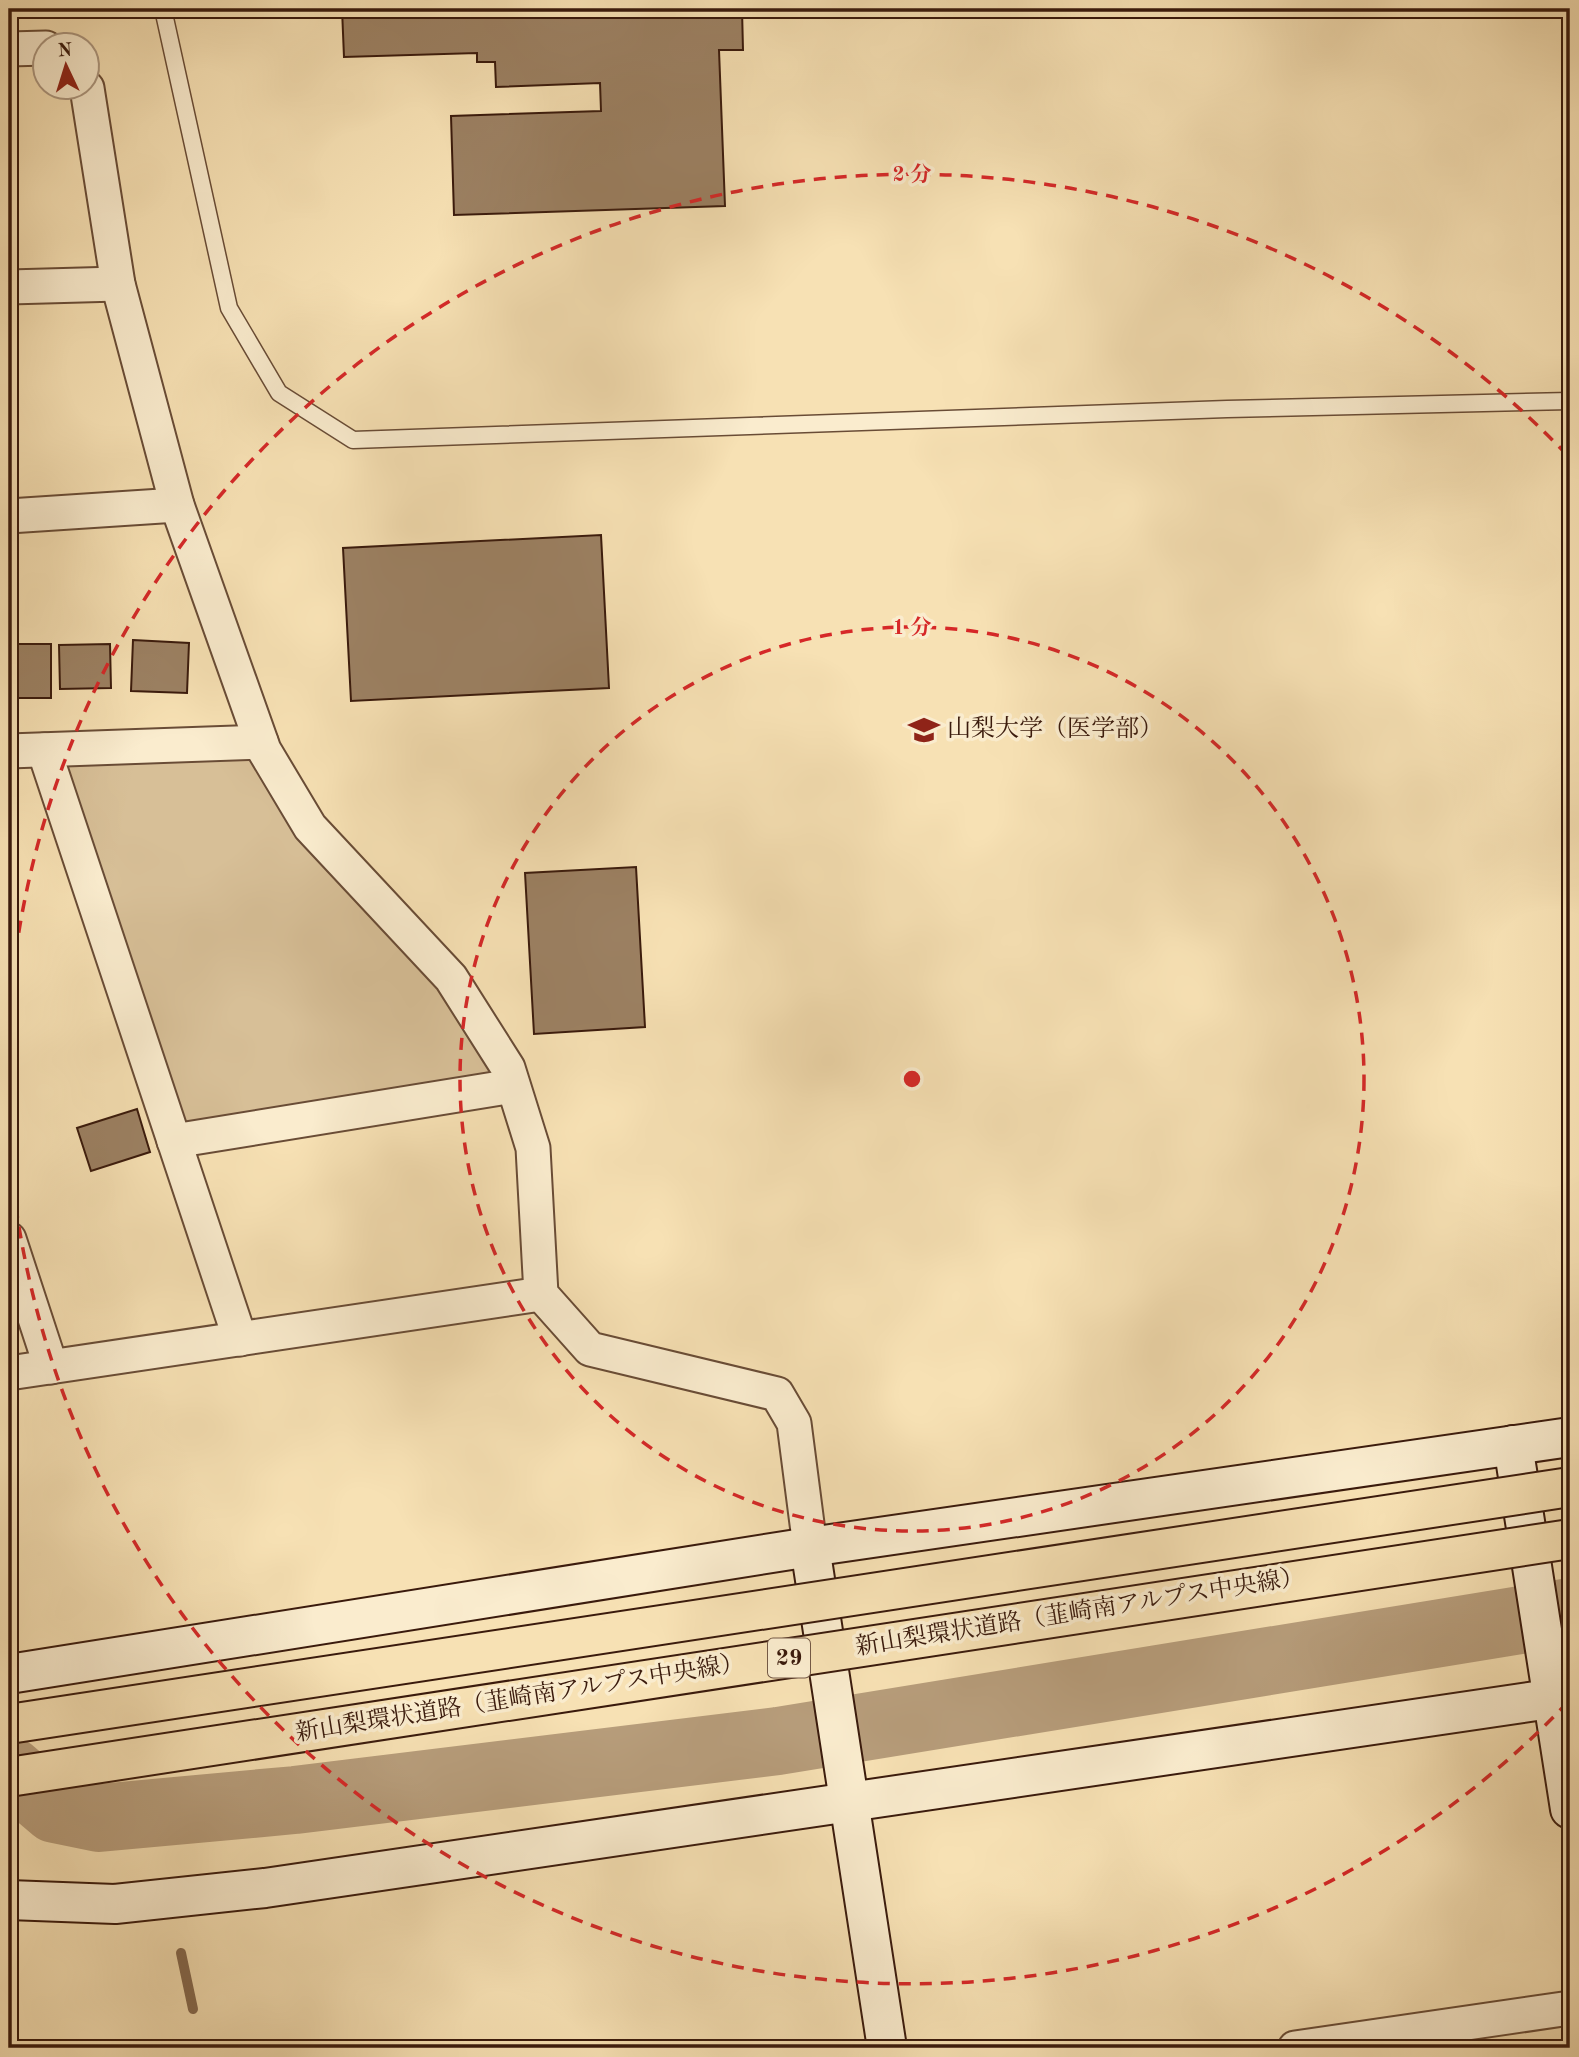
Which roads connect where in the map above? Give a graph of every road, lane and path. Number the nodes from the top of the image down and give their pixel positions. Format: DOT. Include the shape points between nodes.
graph roads {
  1 [pos="163,9"];
  2 [pos="32,48"];
  3 [pos="9,49"];
  4 [pos="89,102"];
  5 [pos="118,284"];
  6 [pos="9,288"];
  7 [pos="1570,401"];
  8 [pos="177,505"];
  9 [pos="9,516"];
  10 [pos="261,742"];
  11 [pos="44,750"];
  12 [pos="9,751"];
  13 [pos="513,1086"];
  14 [pos="174,1141"];
  15 [pos="9,1239"];
  16 [pos="541,1294"];
  17 [pos="240,1339"];
  18 [pos="51,1367"];
  19 [pos="9,1373"];
  20 [pos="1570,1437"];
  21 [pos="1513,1445"];
  22 [pos="1570,1487"];
  23 [pos="1570,1539"];
  24 [pos="810,1546"];
  25 [pos="9,1674"];
  26 [pos="1562,1697"];
  27 [pos="9,1724"];
  28 [pos="9,1777"];
  29 [pos="849,1803"];
  30 [pos="1570,1809"];
  31 [pos="9,1900"];
  32 [pos="1570,2008"];
  33 [pos="887,2048"];
  34 [pos="1295,2048"];
  1 -- 7 [label="lane" via="229,309 279,393 353,440"];
  2 -- 3 [label="street"];
  4 -- 5 [label="street"];
  5 -- 6 [label="street"];
  5 -- 8 [label="street"];
  8 -- 9 [label="street"];
  8 -- 10 [label="street"];
  10 -- 11 [label="street"];
  10 -- 13 [label="street" via="310,827 451,978 508,1068"];
  11 -- 12 [label="street"];
  11 -- 14 [label="street"];
  13 -- 14 [label="street"];
  13 -- 16 [label="street" via="533,1148"];
  14 -- 17 [label="street"];
  15 -- 18 [label="street"];
  16 -- 17 [label="street"];
  16 -- 24 [label="street" via="590,1349 778,1394 794,1423"];
  17 -- 18 [label="street"];
  18 -- 19 [label="street"];
  20 -- 21 [label="street"];
  21 -- 24 [label="street"];
  21 -- 26 [label="street" via="1545,1637"];
  22 -- 27 [label="highway, 新山梨環状道路（韮崎南アルプス中央線） / 29, bridge"];
  23 -- 28 [label="highway, 新山梨環状道路（韮崎南アルプス中央線） / 29, bridge"];
  24 -- 25 [label="street"];
  24 -- 29 [label="street"];
  26 -- 29 [label="street"];
  26 -- 30 [label="street"];
  29 -- 31 [label="street" via="189,1898 115,1904"];
  29 -- 33 [label="street"];
  32 -- 34 [label="street"];
}
